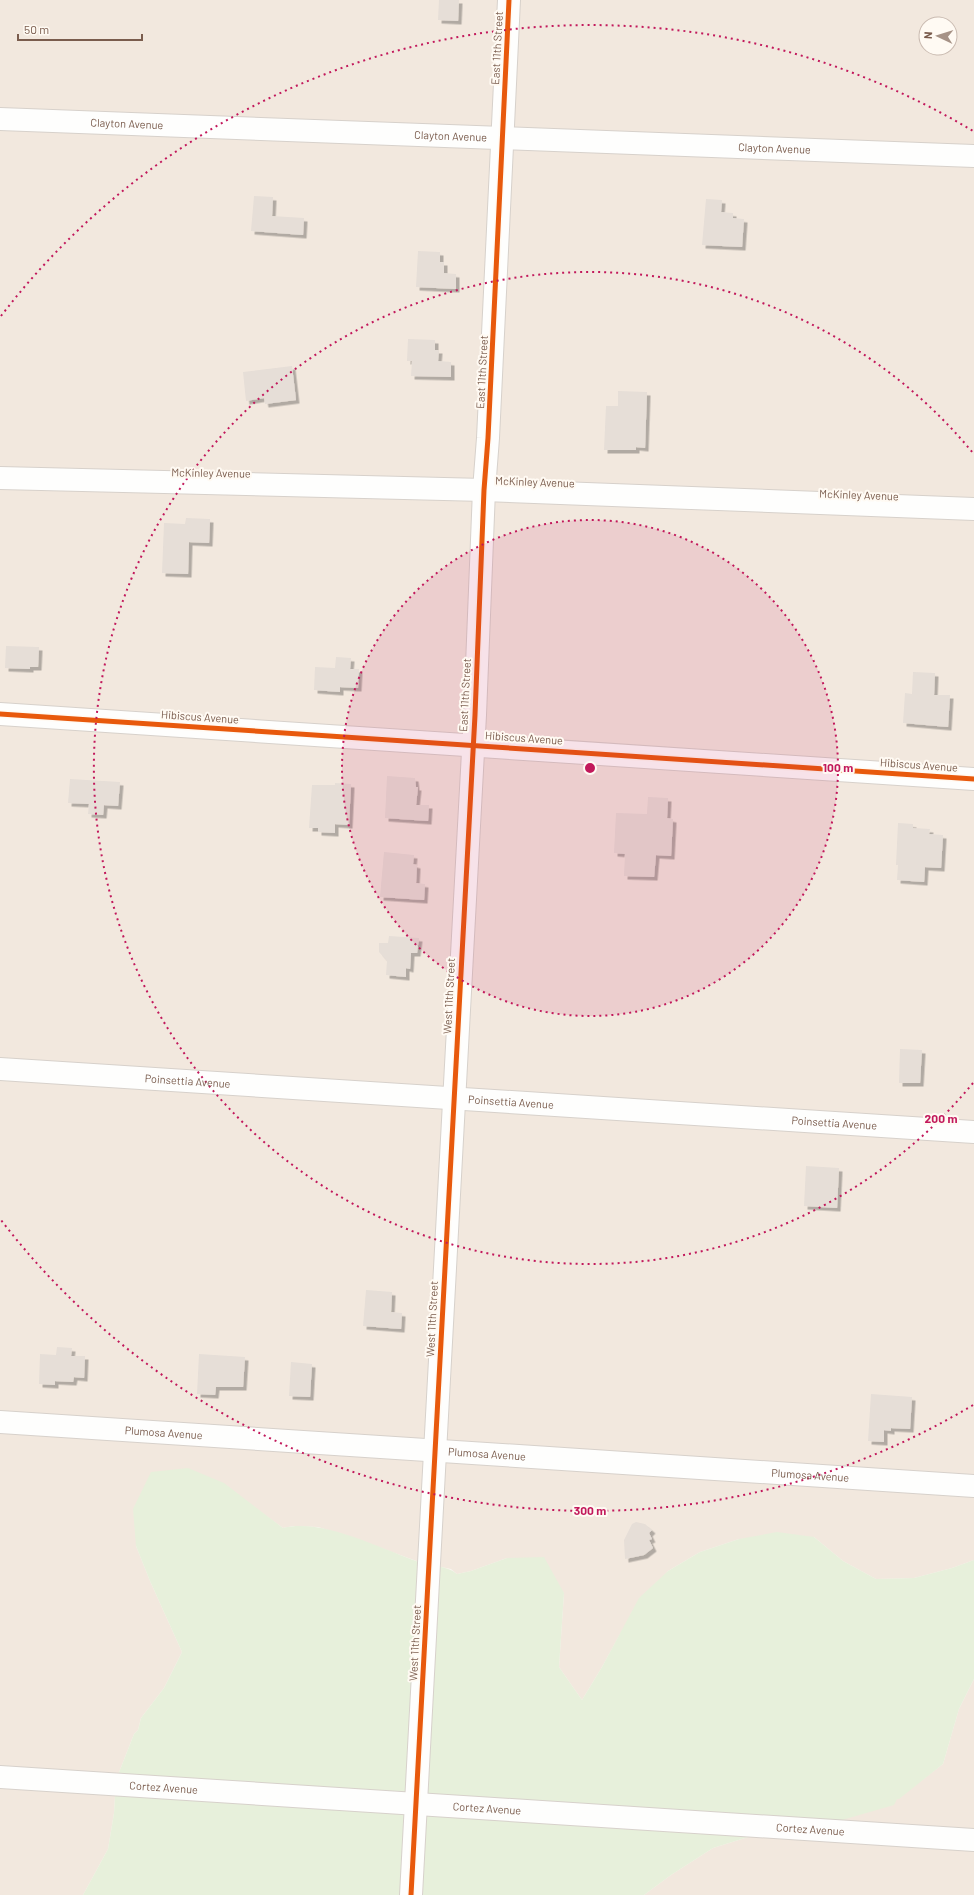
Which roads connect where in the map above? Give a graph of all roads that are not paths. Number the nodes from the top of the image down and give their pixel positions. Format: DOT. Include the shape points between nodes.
graph roads {
  1 [pos="510,0"];
  2 [pos="0,119"];
  3 [pos="503,138"];
  4 [pos="974,156"];
  5 [pos="0,478"];
  6 [pos="484,490"];
  7 [pos="974,508"];
  8 [pos="0,714"];
  9 [pos="472,744"];
  10 [pos="974,779"];
  11 [pos="0,1069"];
  12 [pos="454,1099"];
  13 [pos="974,1132"];
  14 [pos="0,1422"];
  15 [pos="436,1450"];
  16 [pos="974,1486"];
  17 [pos="0,1777"];
  18 [pos="416,1803"];
  19 [pos="974,1840"];
  20 [pos="411,1895"];
  1 -- 3 [label="street, East 11th Street"];
  2 -- 3 [label="street, Clayton Avenue"];
  3 -- 4 [label="street, Clayton Avenue"];
  3 -- 6 [label="street, East 11th Street"];
  5 -- 6 [label="street, McKinley Avenue"];
  6 -- 7 [label="street, McKinley Avenue"];
  6 -- 9 [label="street, East 11th Street" via="477,684"];
  8 -- 9 [label="street, Hibiscus Avenue"];
  9 -- 10 [label="street, Hibiscus Avenue"];
  9 -- 12 [label="street, West 11th Street"];
  11 -- 12 [label="street, Poinsettia Avenue"];
  12 -- 13 [label="street, Poinsettia Avenue"];
  12 -- 15 [label="street, West 11th Street"];
  14 -- 15 [label="street, Plumosa Avenue"];
  15 -- 16 [label="street, Plumosa Avenue"];
  15 -- 18 [label="street, West 11th Street"];
  17 -- 18 [label="street, Cortez Avenue"];
  18 -- 19 [label="street, Cortez Avenue"];
  18 -- 20 [label="street, West 11th Street"];
}
